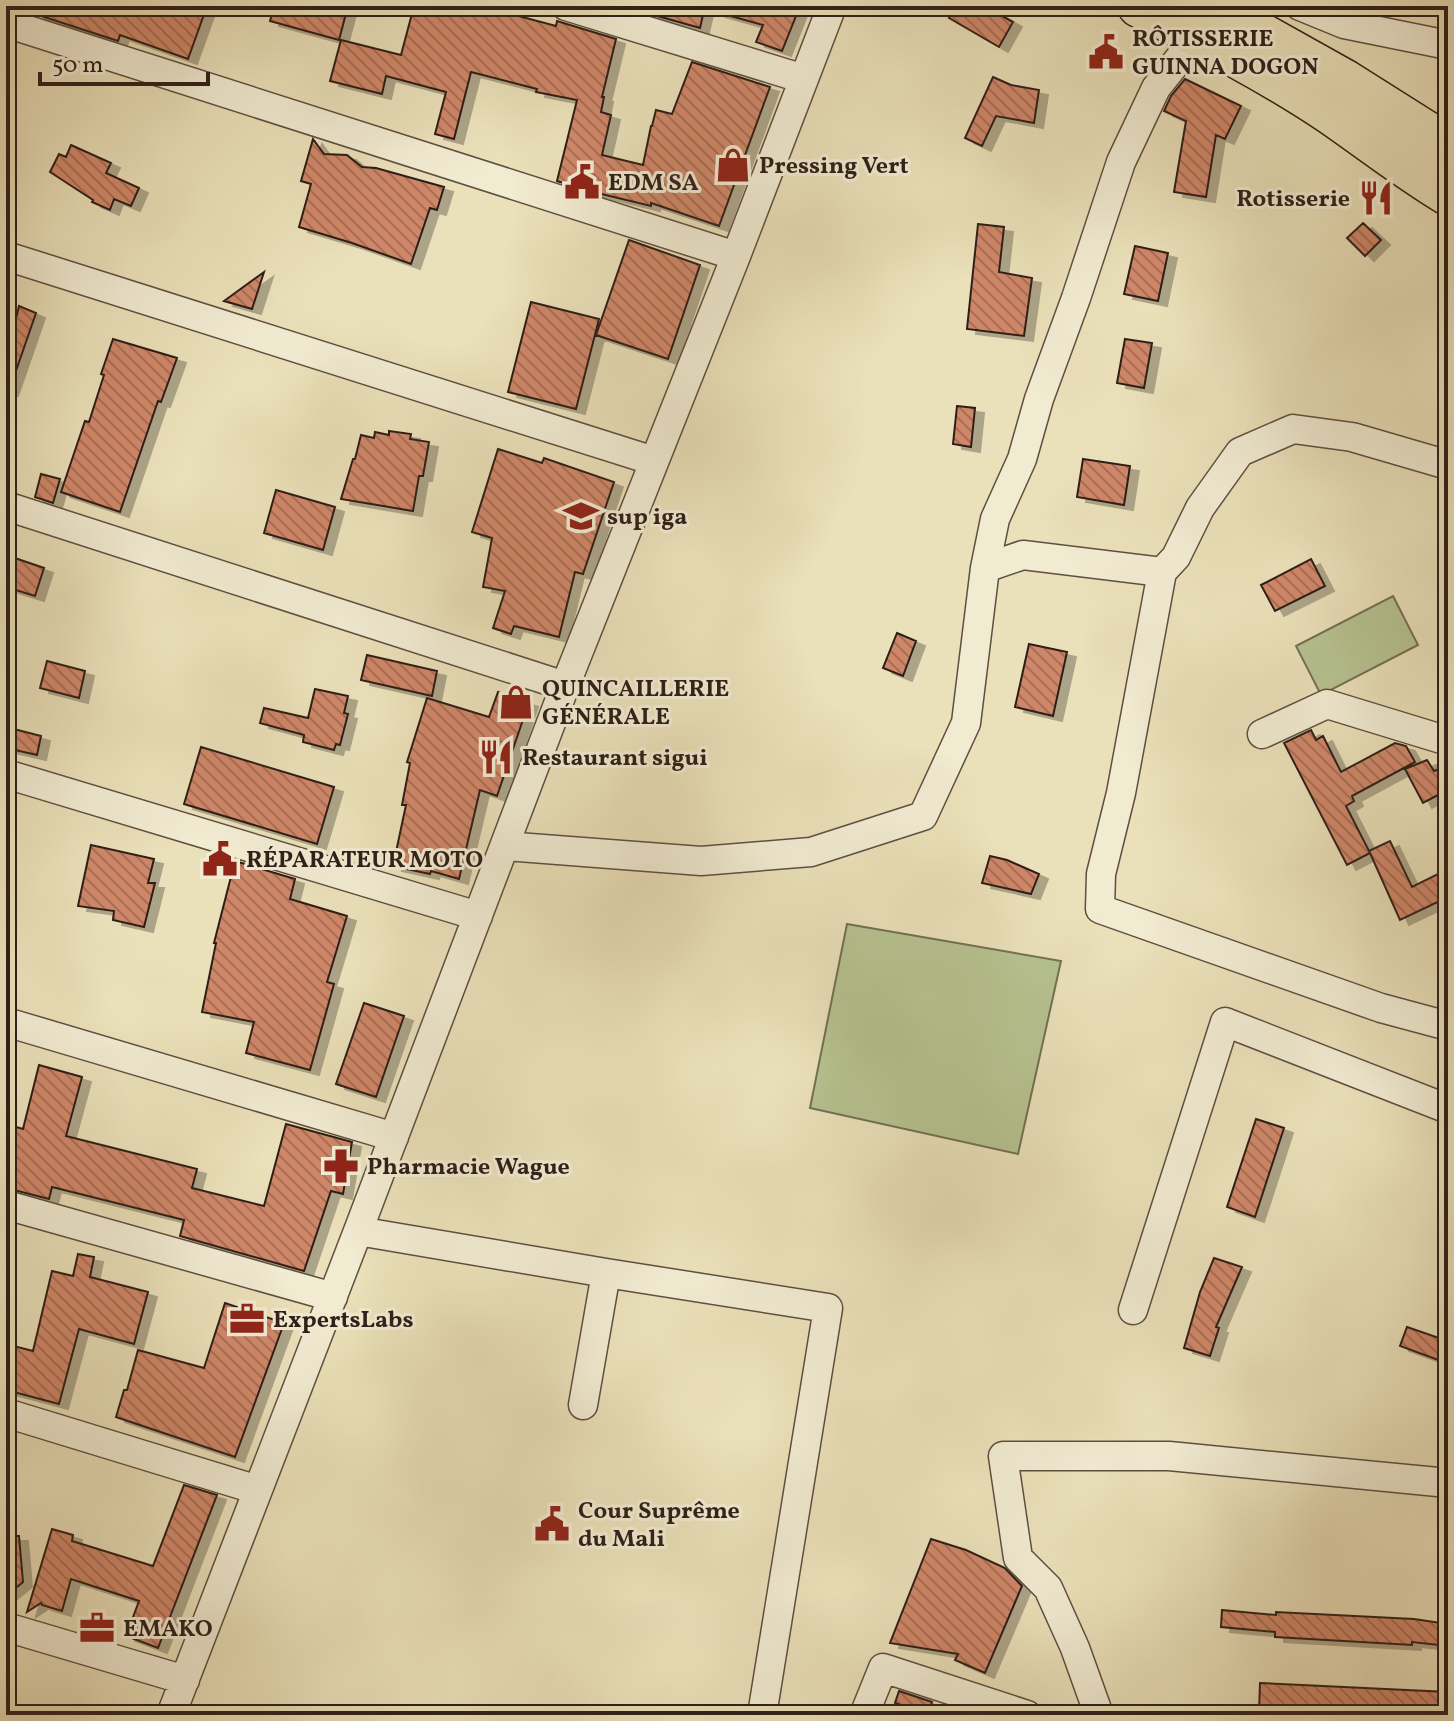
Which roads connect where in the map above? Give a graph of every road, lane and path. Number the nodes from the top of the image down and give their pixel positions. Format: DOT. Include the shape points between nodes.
graph roads {
  1 [pos="566,6"];
  2 [pos="832,6"];
  3 [pos="1139,6"];
  4 [pos="1300,6"];
  5 [pos="1204,20"];
  6 [pos="1261,20"];
  7 [pos="6,23"];
  8 [pos="1448,45"];
  9 [pos="804,79"];
  10 [pos="1448,146"];
  11 [pos="1448,194"];
  12 [pos="6,256"];
  13 [pos="736,256"];
  14 [pos="654,461"];
  15 [pos="1448,465"];
  16 [pos="6,506"];
  17 [pos="985,568"];
  18 [pos="1162,572"];
  19 [pos="565,686"];
  20 [pos="1262,734"];
  21 [pos="1448,741"];
  22 [pos="6,774"];
  23 [pos="505,846"];
  24 [pos="478,916"];
  25 [pos="6,1022"];
  26 [pos="1448,1026"];
  27 [pos="1448,1109"];
  28 [pos="394,1137"];
  29 [pos="6,1205"];
  30 [pos="358,1231"];
  31 [pos="606,1273"];
  32 [pos="333,1297"];
  33 [pos="1133,1310"];
  34 [pos="583,1405"];
  35 [pos="6,1413"];
  36 [pos="1448,1483"];
  37 [pos="258,1490"];
  38 [pos="6,1627"];
  39 [pos="185,1680"];
  40 [pos="171,1715"];
  41 [pos="762,1715"];
  42 [pos="864,1715"];
  43 [pos="1027,1715"];
  44 [pos="1099,1715"];
  1 -- 9 [label="street"];
  2 -- 9 [label="street"];
  3 -- 5 [label="highway"];
  4 -- 8 [label="street" via="1344,24"];
  5 -- 6 [label="highway"];
  5 -- 11 [label="highway"];
  5 -- 17 [label="street" via="1156,88 1121,162 1022,459 995,519"];
  6 -- 10 [label="highway"];
  7 -- 13 [label="street"];
  9 -- 13 [label="street"];
  12 -- 14 [label="street"];
  13 -- 14 [label="street"];
  14 -- 19 [label="street"];
  15 -- 18 [label="street" via="1352,437 1293,429 1240,452"];
  16 -- 19 [label="street"];
  17 -- 18 [label="street" via="1023,555"];
  17 -- 23 [label="street" via="966,723 923,816 811,852 701,861"];
  18 -- 26 [label="street" via="1101,874 1100,909 1381,1008"];
  19 -- 23 [label="street"];
  20 -- 21 [label="street" via="1327,704"];
  22 -- 24 [label="street"];
  23 -- 24 [label="street"];
  24 -- 28 [label="street"];
  25 -- 28 [label="street"];
  27 -- 33 [label="street" via="1225,1022"];
  28 -- 30 [label="street"];
  29 -- 32 [label="street"];
  30 -- 31 [label="street"];
  30 -- 32 [label="street"];
  31 -- 34 [label="street"];
  31 -- 41 [label="street" via="828,1308"];
  32 -- 37 [label="street"];
  35 -- 37 [label="street"];
  36 -- 44 [label="street" via="1169,1456 1003,1456 1018,1558 1048,1588"];
  37 -- 39 [label="street"];
  38 -- 39 [label="street"];
  39 -- 40 [label="street"];
  42 -- 43 [label="street" via="883,1668"];
}
